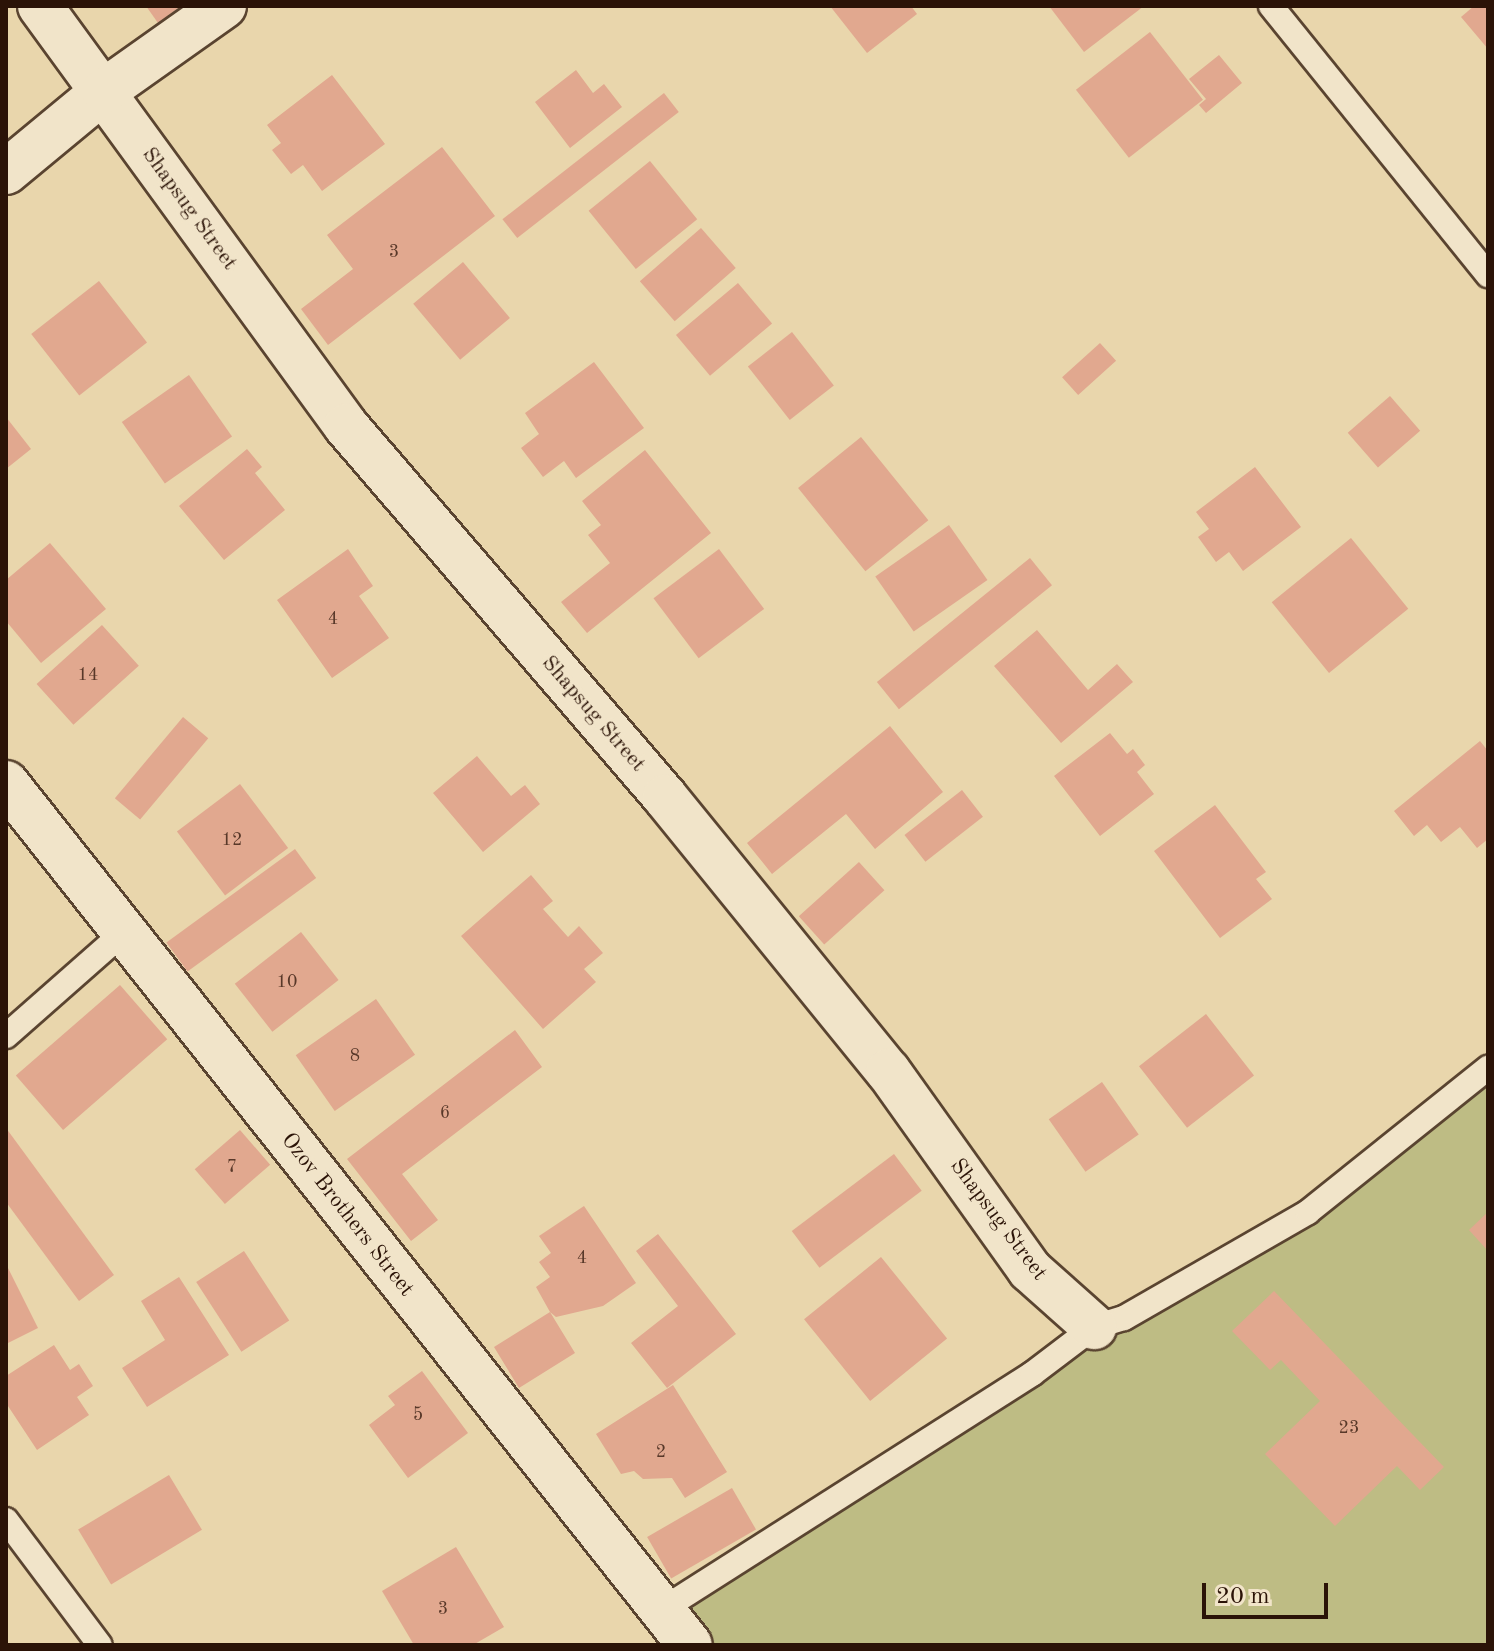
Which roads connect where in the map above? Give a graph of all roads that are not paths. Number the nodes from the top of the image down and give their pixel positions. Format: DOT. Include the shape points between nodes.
graph roads {
  1 [pos="40,6"];
  2 [pos="224,6"];
  3 [pos="1271,6"];
  4 [pos="104,91"];
  5 [pos="6,172"];
  6 [pos="1488,275"];
  7 [pos="6,783"];
  8 [pos="125,931"];
  9 [pos="6,1036"];
  10 [pos="1488,1068"];
  11 [pos="1094,1327"];
  12 [pos="6,1520"];
  13 [pos="660,1611"];
  14 [pos="100,1645"];
  15 [pos="690,1645"];
  1 -- 4 [label="street, Shapsug Street"];
  2 -- 4 [label="street"];
  3 -- 6 [label="lane"];
  4 -- 5 [label="street"];
  4 -- 11 [label="street, Shapsug Street" via="346,426 665,797 888,1071 1030,1270"];
  7 -- 8 [label="street, Ozov Brothers Street"];
  8 -- 9 [label="lane"];
  8 -- 13 [label="street, Ozov Brothers Street"];
  10 -- 11 [label="lane" via="1308,1212 1124,1318"];
  11 -- 13 [label="lane" via="1032,1374"];
  12 -- 14 [label="lane"];
  13 -- 15 [label="street, Ozov Brothers Street"];
}
